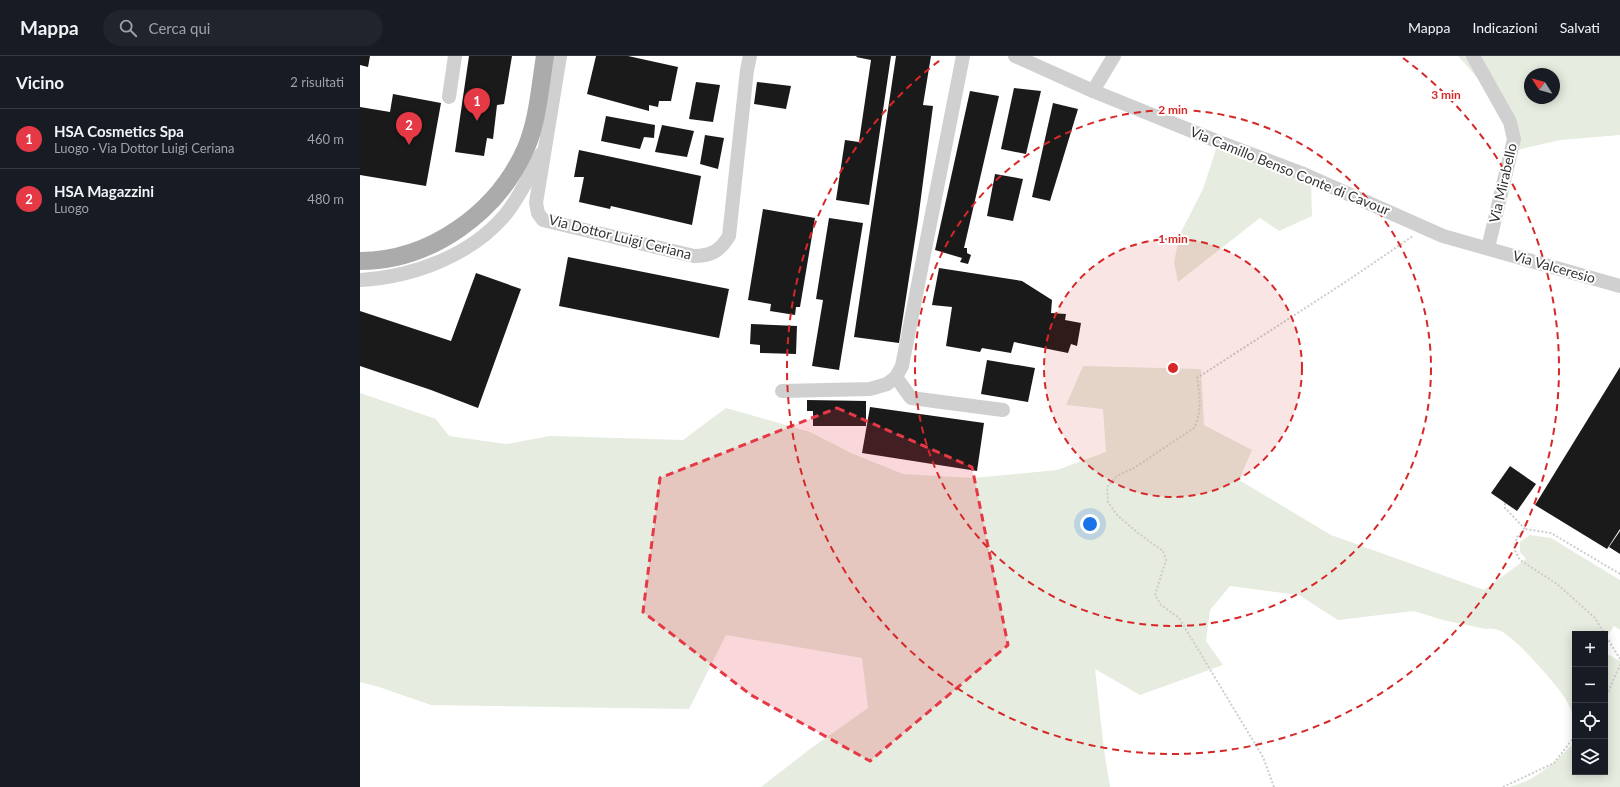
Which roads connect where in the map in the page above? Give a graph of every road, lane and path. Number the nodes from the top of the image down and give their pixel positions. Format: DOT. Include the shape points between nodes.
graph roads {
  1 [pos="455,56"];
  2 [pos="545,56"];
  3 [pos="560,56"];
  4 [pos="750,56"];
  5 [pos="963,56"];
  6 [pos="1015,56"];
  7 [pos="1114,56"];
  8 [pos="1473,56"];
  9 [pos="1093,91"];
  10 [pos="449,97"];
  11 [pos="546,143"];
  12 [pos="1426,228"];
  13 [pos="1488,248"];
  14 [pos="360,261"];
  15 [pos="360,280"];
  16 [pos="1620,286"];
  17 [pos="896,377"];
  18 [pos="782,390"];
  19 [pos="1002,410"];
  20 [pos="1506,504"];
  21 [pos="1525,529"];
  22 [pos="1620,574"];
  23 [pos="1620,659"];
  24 [pos="1620,665"];
  25 [pos="1608,692"];
  26 [pos="1573,739"];
  27 [pos="1274,787"];
  28 [pos="1503,787"];
  1 -- 10 [label="street"];
  2 -- 14 [label="main road" via="527,147 512,176 496,194 453,233 427,246 403,256"];
  3 -- 11 [label="street, Via Dottor Luigi Ceriana"];
  4 -- 11 [label="street, Via Dottor Luigi Ceriana" via="728,236 724,244 706,256 694,256 543,220 536,203"];
  5 -- 17 [label="street" via="902,366"];
  6 -- 9 [label="street, Via Camillo Benso Conte di Cavour"];
  7 -- 9 [label="street"];
  8 -- 13 [label="street, Via Mirabello" via="1510,122 1514,138"];
  9 -- 12 [label="street, Via Camillo Benso Conte di Cavour" via="1301,173"];
  11 -- 15 [label="street, Via Dottor Luigi Ceriana" via="520,194 505,215 483,236 454,255 427,266 402,274"];
  12 -- 13 [label="street, Via Camillo Benso Conte di Cavour" via="1443,236"];
  12 -- 27 [label="path" via="1197,378 1200,396 1199,420 1194,428 1134,468 1117,476 1107,487 1108,502 1117,515 1163,551 1166,560 1156,595 1161,605 1179,618 1263,757"];
  13 -- 16 [label="street, Via Valceresio"];
  17 -- 18 [label="street" via="887,384 870,389"];
  17 -- 19 [label="street" via="911,398"];
  20 -- 21 [label="path" via="1505,508"];
  21 -- 22 [label="path" via="1551,533"];
  21 -- 23 [label="path" via="1517,537 1514,549 1520,560 1557,584 1595,618"];
  24 -- 25 [label="path"];
  26 -- 28 [label="path" via="1554,763"];
}
